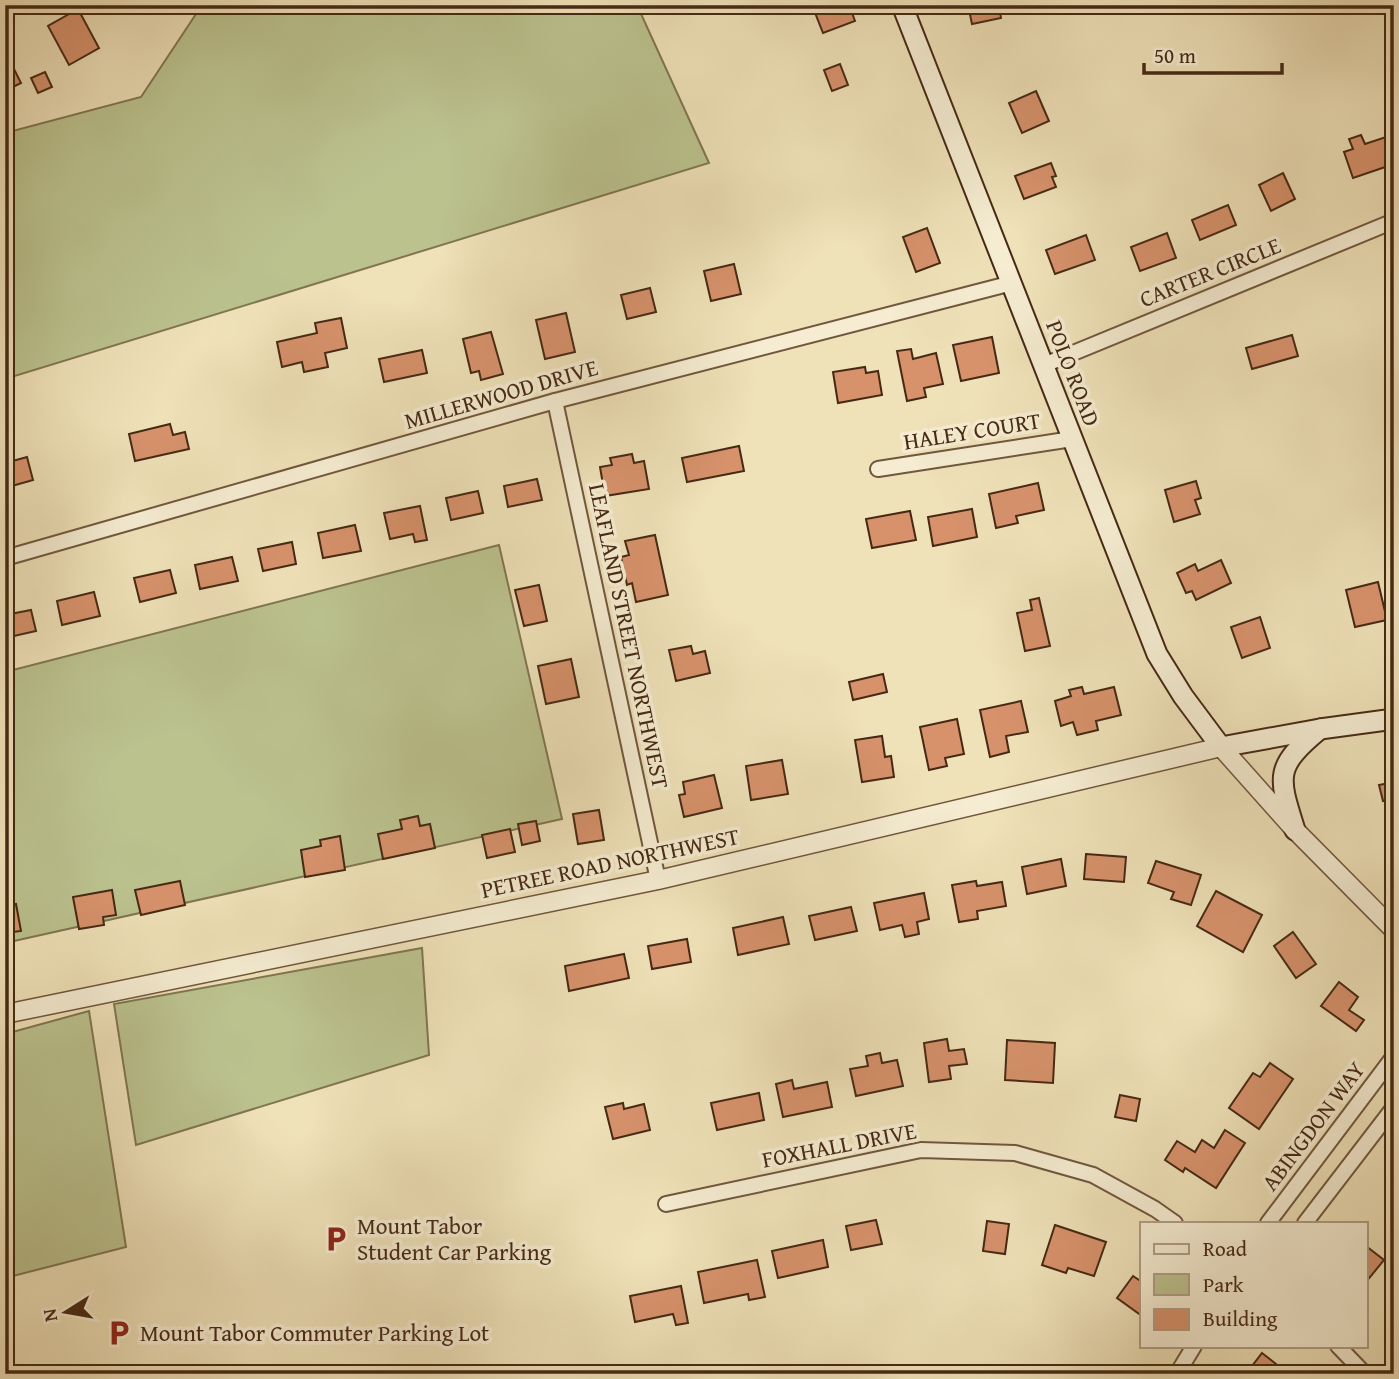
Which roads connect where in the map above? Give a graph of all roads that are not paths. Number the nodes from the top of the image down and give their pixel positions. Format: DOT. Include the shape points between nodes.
graph roads {
  1 [pos="902,5"];
  2 [pos="1394,221"];
  3 [pos="1012,284"];
  4 [pos="1044,365"];
  5 [pos="555,401"];
  6 [pos="1072,439"];
  7 [pos="878,469"];
  8 [pos="5,558"];
  9 [pos="1394,719"];
  10 [pos="1320,729"];
  11 [pos="1221,747"];
  12 [pos="1295,830"];
  13 [pos="658,880"];
  14 [pos="1394,930"];
  15 [pos="5,1014"];
  16 [pos="1394,1056"];
  17 [pos="1394,1107"];
  18 [pos="666,1203"];
  19 [pos="1174,1222"];
  20 [pos="1269,1222"];
  21 [pos="1306,1222"];
  22 [pos="1193,1348"];
  23 [pos="1340,1348"];
  24 [pos="1177,1374"];
  25 [pos="1365,1374"];
  1 -- 3 [label="main road, POLO ROAD"];
  2 -- 4 [label="street, CARTER CIRCLE"];
  3 -- 4 [label="main road, POLO ROAD"];
  3 -- 5 [label="street, MILLERWOOD DRIVE"];
  4 -- 6 [label="main road, POLO ROAD"];
  5 -- 8 [label="street, MILLERWOOD DRIVE"];
  5 -- 13 [label="street, LEAFLAND STREET NORTHWEST"];
  6 -- 7 [label="street, HALEY COURT"];
  6 -- 11 [label="main road, POLO ROAD" via="1157,654"];
  9 -- 10 [label="main road"];
  10 -- 11 [label="main road"];
  10 -- 12 [label="main road" via="1288,758 1283,773 1282,791"];
  11 -- 12 [label="street"];
  11 -- 13 [label="street, PETREE ROAD NORTHWEST"];
  12 -- 14 [label="street"];
  13 -- 15 [label="street, PETREE ROAD NORTHWEST"];
  16 -- 20 [label="street, ABINGDON WAY"];
  17 -- 21 [label="street"];
  18 -- 19 [label="street, FOXHALL DRIVE" via="920,1150 1015,1153 1093,1175"];
  22 -- 24 [label="street"];
  23 -- 25 [label="street"];
}
